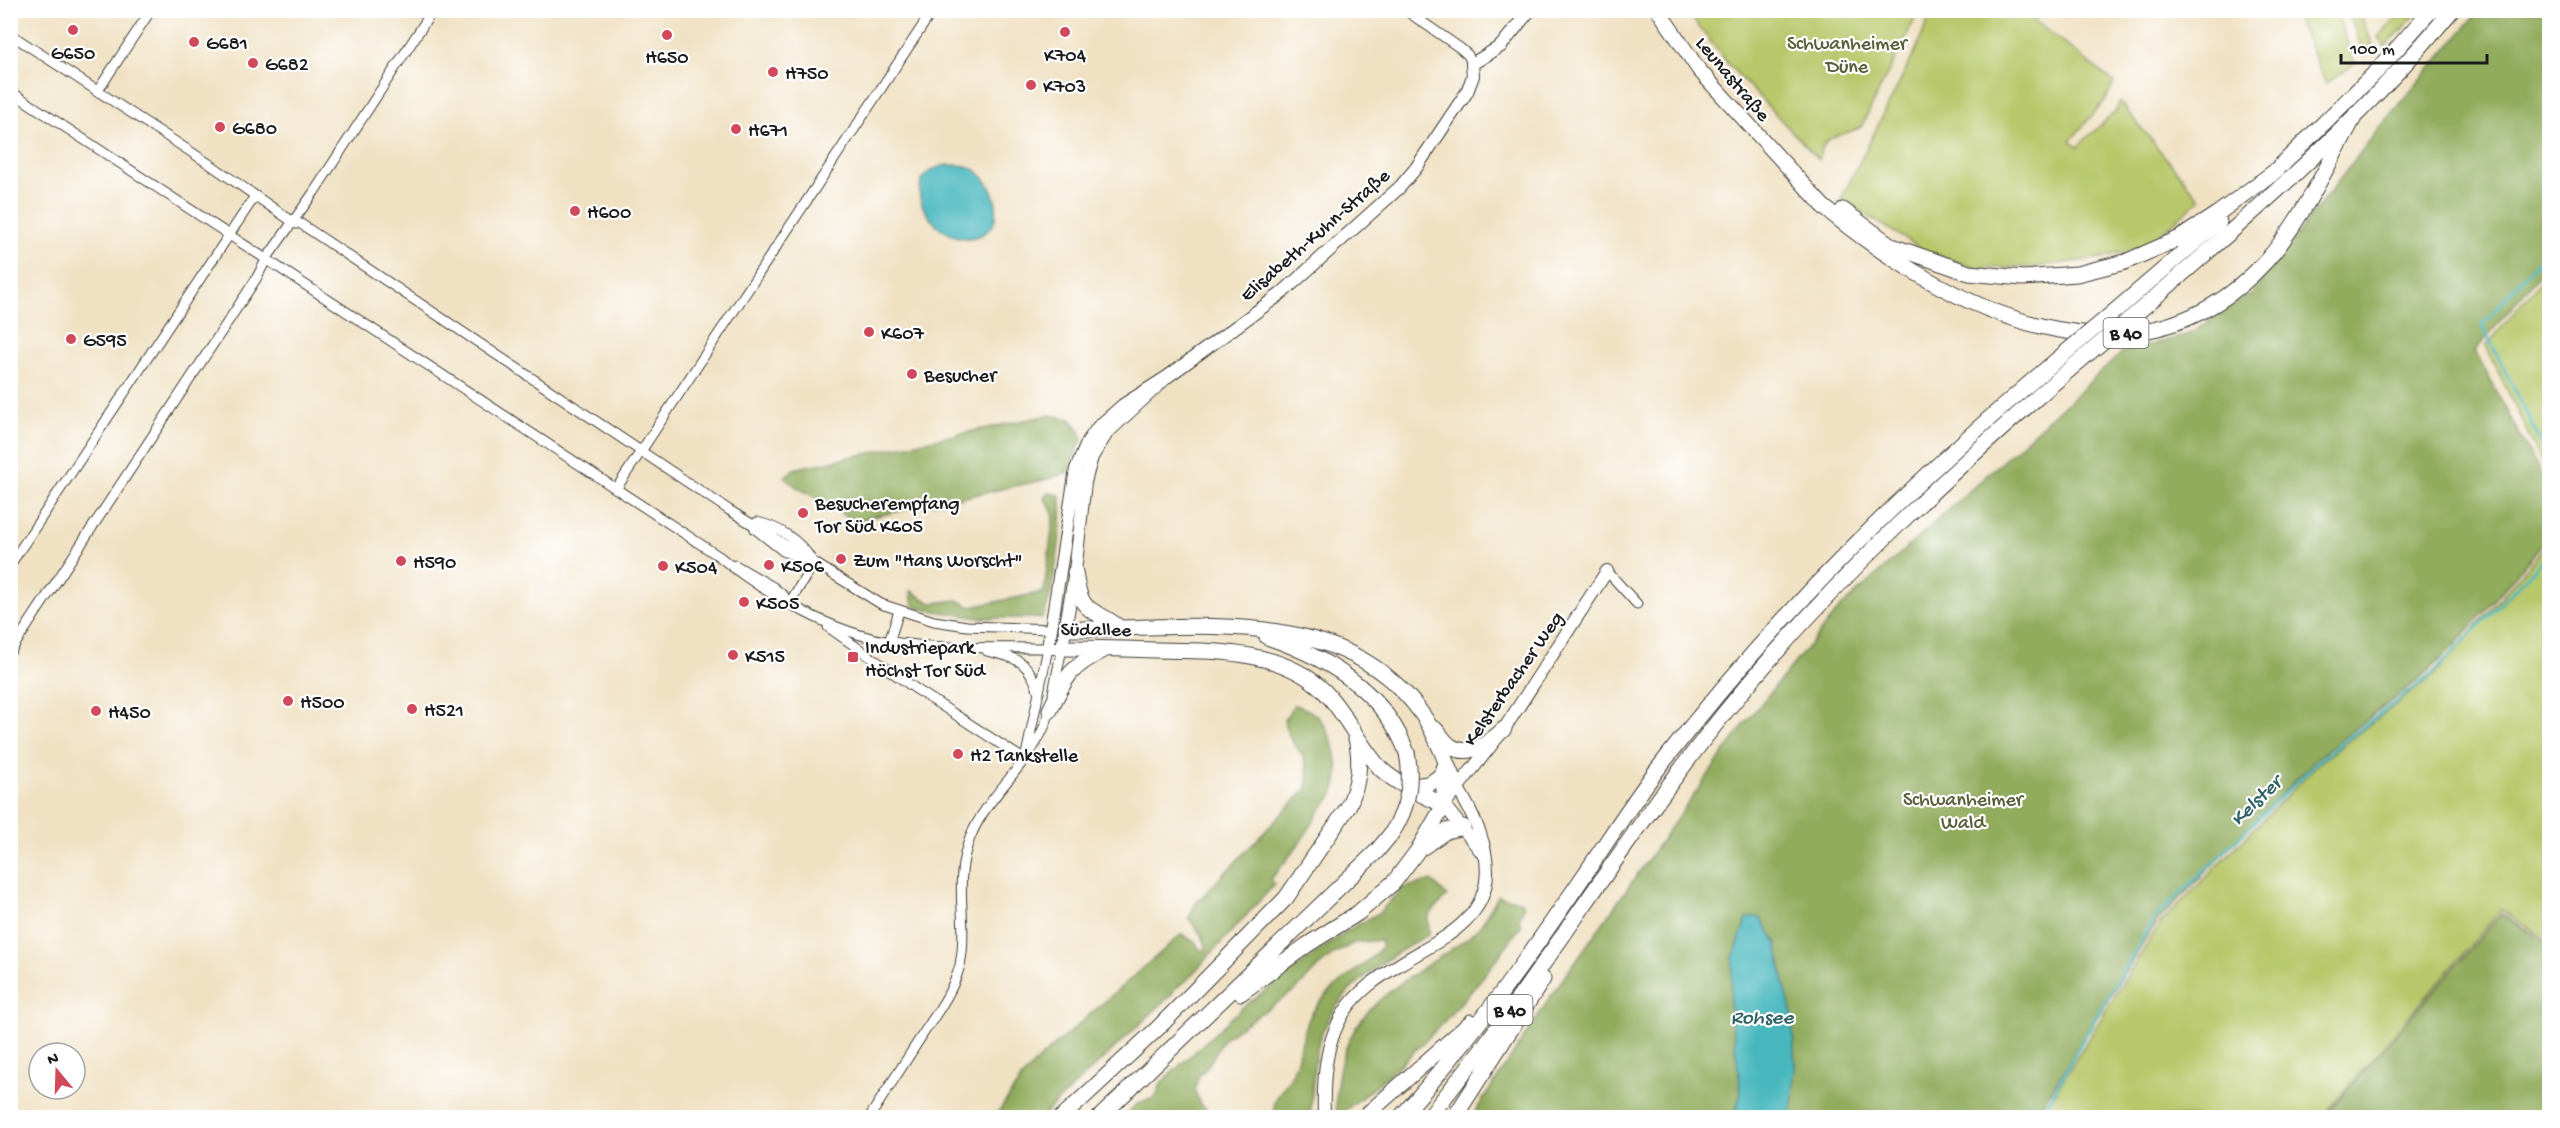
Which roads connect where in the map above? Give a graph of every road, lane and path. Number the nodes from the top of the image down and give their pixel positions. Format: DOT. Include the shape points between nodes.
graph roads {
  1 [pos="152,10"];
  2 [pos="433,10"];
  3 [pos="933,10"];
  4 [pos="1405,10"];
  5 [pos="1530,10"];
  6 [pos="1658,10"];
  7 [pos="2431,10"];
  8 [pos="2452,10"];
  9 [pos="10,34"];
  10 [pos="1472,64"];
  11 [pos="10,91"];
  12 [pos="98,92"];
  13 [pos="2356,114"];
  14 [pos="2278,169"];
  15 [pos="255,196"];
  16 [pos="1828,204"];
  17 [pos="292,221"];
  18 [pos="229,234"];
  19 [pos="267,258"];
  20 [pos="283,271"];
  21 [pos="256,279"];
  22 [pos="1167,377"];
  23 [pos="642,451"];
  24 [pos="616,489"];
  25 [pos="814,563"];
  26 [pos="10,565"];
  27 [pos="1607,571"];
  28 [pos="1075,572"];
  29 [pos="790,602"];
  30 [pos="1637,604"];
  31 [pos="899,611"];
  32 [pos="810,614"];
  33 [pos="967,626"];
  34 [pos="1120,628"];
  35 [pos="1059,629"];
  36 [pos="1235,629"];
  37 [pos="889,642"];
  38 [pos="967,647"];
  39 [pos="1055,648"];
  40 [pos="1109,648"];
  41 [pos="10,652"];
  42 [pos="1039,696"];
  43 [pos="1050,710"];
  44 [pos="1424,716"];
  45 [pos="1504,729"];
  46 [pos="1355,734"];
  47 [pos="1025,760"];
  48 [pos="1443,763"];
  49 [pos="1399,781"];
  50 [pos="1457,787"];
  51 [pos="1444,805"];
  52 [pos="1463,828"];
  53 [pos="1418,850"];
  54 [pos="1485,857"];
  55 [pos="1588,898"];
  56 [pos="1503,991"];
  57 [pos="1188,1032"];
  58 [pos="1506,1039"];
  59 [pos="1066,1115"];
  60 [pos="1324,1115"];
  61 [pos="869,1118"];
  62 [pos="1099,1118"];
  63 [pos="1363,1118"];
  64 [pos="1400,1118"];
  65 [pos="1428,1118"];
  66 [pos="1446,1118"];
  67 [pos="1454,1118"];
  1 -- 12 [label="street"];
  2 -- 17 [label="street"];
  3 -- 23 [label="street"];
  4 -- 10 [label="street" via="1461,48"];
  5 -- 10 [label="street" via="1501,46"];
  6 -- 16 [label="main road, Leunastraße" via="1721,96 1786,166"];
  7 -- 14 [label="highway, B 40" via="2379,69"];
  8 -- 13 [label="highway, B 40" via="2386,86"];
  9 -- 12 [label="street, Südallee"];
  10 -- 22 [label="street, Elisabeth-Kuhn-Straße" via="1473,76 1467,92 1409,178 1282,292"];
  11 -- 18 [label="street, Südallee"];
  12 -- 15 [label="street, Südallee"];
  13 -- 16 [label="highway, B 40" via="2290,229 2266,261 2213,304 2145,330 2082,333 2035,324 1983,307 1912,273"];
  13 -- 55 [label="highway, B 40, bridge" via="2289,180 1963,462 1895,527 1795,630 1727,710"];
  14 -- 16 [label="highway, B 40" via="2217,214 2146,255 2055,276 2023,278 1969,273 1892,246"];
  14 -- 56 [label="highway, B 40, bridge" via="2014,395 1824,575 1747,660 1656,771"];
  15 -- 17 [label="street, Südallee"];
  15 -- 18 [label="street"];
  17 -- 19 [label="street"];
  17 -- 23 [label="street, Südallee"];
  18 -- 19 [label="street, Südallee"];
  18 -- 26 [label="street"];
  19 -- 20 [label="street, Südallee"];
  19 -- 21 [label="street"];
  20 -- 21 [label="street" via="267,272"];
  20 -- 24 [label="street, Südallee"];
  21 -- 41 [label="street"];
  22 -- 28 [label="street, Elisabeth-Kuhn-Straße" via="1107,433 1092,457 1082,500"];
  22 -- 35 [label="street, Elisabeth-Kuhn-Straße" via="1104,420 1083,450 1074,480"];
  23 -- 24 [label="street"];
  23 -- 25 [label="street, Südallee"];
  24 -- 29 [label="street, Südallee"];
  25 -- 29 [label="street"];
  25 -- 31 [label="street, Südallee"];
  27 -- 30 [label="street"];
  27 -- 45 [label="street, Kelsterbacher Weg"];
  28 -- 34 [label="highway" via="1089,611"];
  28 -- 35 [label="street, Elisabeth-Kuhn-Straße"];
  29 -- 32 [label="street, Südallee"];
  31 -- 33 [label="street, Südallee"];
  31 -- 37 [label="street"];
  32 -- 37 [label="street, Südallee"];
  32 -- 47 [label="street, Südallee"];
  33 -- 35 [label="street, Südallee"];
  33 -- 38 [label="street"];
  34 -- 35 [label="highway, Südallee"];
  34 -- 36 [label="highway, Südallee"];
  35 -- 39 [label="street, Elisabeth-Kuhn-Straße"];
  36 -- 44 [label="highway" via="1302,636 1355,654 1379,670"];
  36 -- 57 [label="highway, bridge" via="1304,651 1350,678 1384,710 1398,732 1407,753 1409,792 1400,819 1377,850"];
  37 -- 38 [label="street, Südallee"];
  38 -- 39 [label="street, Südallee"];
  38 -- 42 [label="street" via="1022,662 1032,675"];
  39 -- 40 [label="highway, Südallee"];
  39 -- 42 [label="street"];
  39 -- 43 [label="street"];
  40 -- 43 [label="highway" via="1071,671"];
  40 -- 46 [label="highway, Südallee" via="1220,652 1272,662 1316,684 1340,709"];
  42 -- 47 [label="street"];
  43 -- 47 [label="street"];
  44 -- 45 [label="highway" via="1447,743 1461,750 1483,746"];
  44 -- 48 [label="highway"];
  45 -- 50 [label="street, Kelsterbacher Weg"];
  46 -- 49 [label="highway, Südallee" via="1382,769"];
  46 -- 59 [label="highway" via="1360,771 1348,807 1286,898"];
  47 -- 61 [label="street" via="987,808 970,838 960,881 962,943 955,980"];
  48 -- 49 [label="highway" via="1437,780 1424,786"];
  48 -- 50 [label="highway"];
  48 -- 51 [label="highway"];
  49 -- 51 [label="highway, Südallee"];
  50 -- 51 [label="street, Kelsterbacher Weg"];
  50 -- 54 [label="street" via="1479,828"];
  51 -- 52 [label="street"];
  51 -- 53 [label="highway"];
  52 -- 53 [label="highway" via="1441,834"];
  52 -- 54 [label="street"];
  53 -- 57 [label="highway" via="1379,897"];
  54 -- 60 [label="street" via="1485,890 1471,916 1457,929 1378,978 1345,1010 1328,1049"];
  55 -- 58 [label="highway, B 40" via="1562,949"];
  55 -- 65 [label="highway, B 40" via="1495,1031"];
  56 -- 63 [label="highway"];
  56 -- 64 [label="highway, B 40"];
  57 -- 62 [label="highway"];
  58 -- 66 [label="highway, B 40"];
  58 -- 67 [label="highway"];
}
